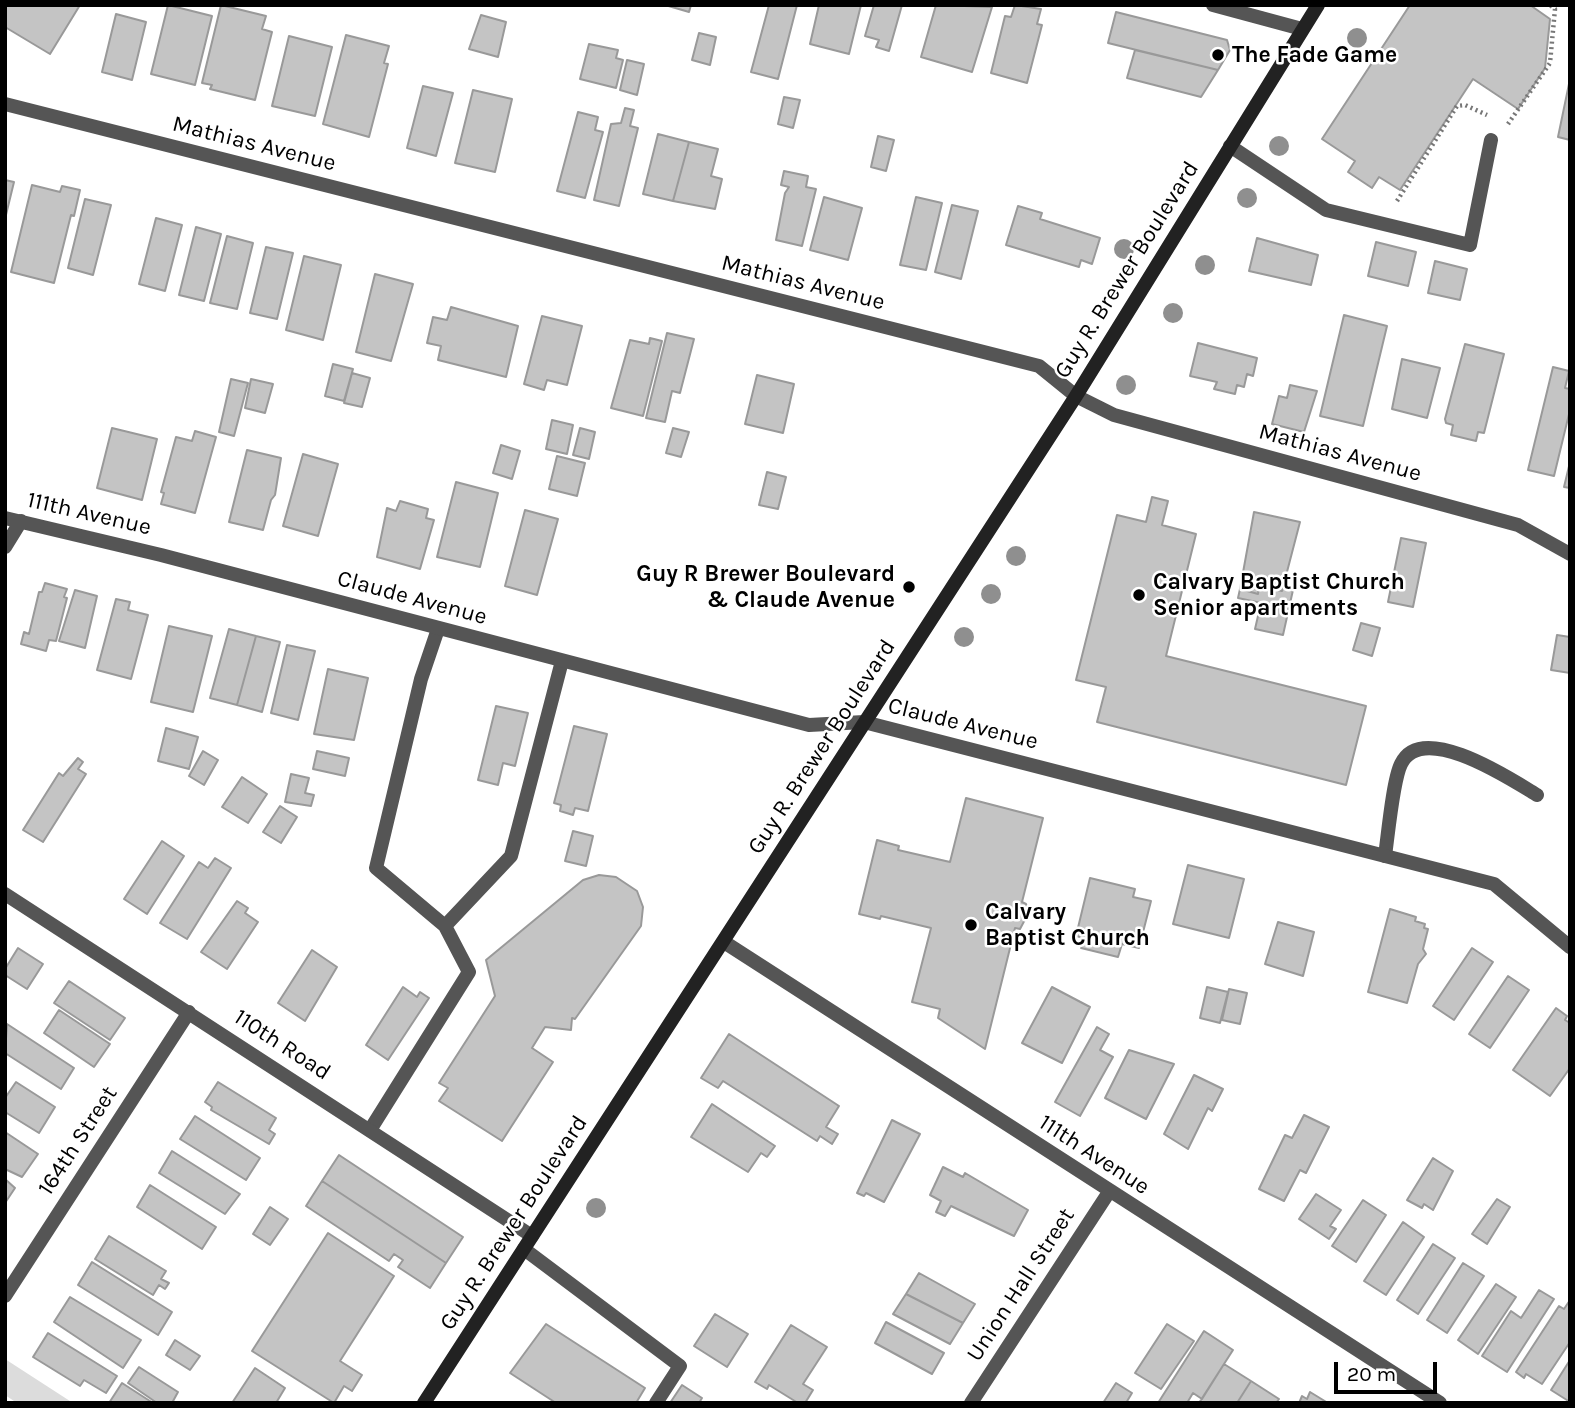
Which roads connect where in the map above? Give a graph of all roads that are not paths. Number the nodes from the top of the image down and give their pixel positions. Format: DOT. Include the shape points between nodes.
graph roads {
  1 [pos="1213,5"];
  2 [pos="1318,5"];
  3 [pos="1302,29"];
  4 [pos="5,104"];
  5 [pos="1492,140"];
  6 [pos="1230,146"];
  7 [pos="1076,396"];
  8 [pos="5,518"];
  9 [pos="21,521"];
  10 [pos="5,547"];
  11 [pos="1570,554"];
  12 [pos="161,555"];
  13 [pos="438,629"];
  14 [pos="562,661"];
  15 [pos="864,722"];
  16 [pos="1537,795"];
  17 [pos="1385,856"];
  18 [pos="5,894"];
  19 [pos="445,926"];
  20 [pos="724,942"];
  21 [pos="1570,947"];
  22 [pos="189,1012"];
  23 [pos="370,1130"];
  24 [pos="1109,1192"];
  25 [pos="532,1236"];
  26 [pos="524,1249"];
  27 [pos="5,1296"];
  28 [pos="424,1403"];
  29 [pos="656,1403"];
  30 [pos="971,1403"];
  31 [pos="1440,1403"];
  1 -- 3 [label="street"];
  2 -- 3 [label="main road, Guy R. Brewer Boulevard"];
  3 -- 6 [label="main road, Guy R. Brewer Boulevard"];
  4 -- 7 [label="street, Mathias Avenue" via="1026,362 1039,366"];
  5 -- 6 [label="street" via="1470,245 1326,210"];
  6 -- 7 [label="main road, Guy R. Brewer Boulevard"];
  7 -- 11 [label="street, Mathias Avenue" via="1138,422 1518,524"];
  7 -- 15 [label="main road, Guy R. Brewer Boulevard"];
  8 -- 9 [label="street, 111th Avenue"];
  9 -- 10 [label="street"];
  9 -- 12 [label="street, 111th Avenue"];
  12 -- 13 [label="street, Claude Avenue"];
  13 -- 14 [label="street, Claude Avenue"];
  13 -- 19 [label="street" via="421,679 376,868"];
  14 -- 15 [label="street, Claude Avenue" via="809,725"];
  14 -- 19 [label="street" via="511,856"];
  15 -- 17 [label="street, Claude Avenue"];
  15 -- 20 [label="main road, Guy R. Brewer Boulevard"];
  16 -- 17 [label="street" via="1473,758 1431,748 1415,750 1401,763"];
  17 -- 21 [label="street, Claude Avenue" via="1494,884"];
  18 -- 22 [label="street, 110th Road"];
  19 -- 23 [label="street" via="469,972"];
  20 -- 24 [label="street, 111th Avenue"];
  20 -- 25 [label="main road, Guy R. Brewer Boulevard"];
  22 -- 23 [label="street, 110th Road"];
  22 -- 27 [label="street, 164th Street"];
  23 -- 25 [label="street, 110th Road"];
  24 -- 30 [label="street, Union Hall Street"];
  24 -- 31 [label="street, 111th Avenue"];
  25 -- 26 [label="main road, Guy R. Brewer Boulevard"];
  26 -- 28 [label="main road, Guy R. Brewer Boulevard"];
  26 -- 29 [label="street" via="680,1366"];
}
